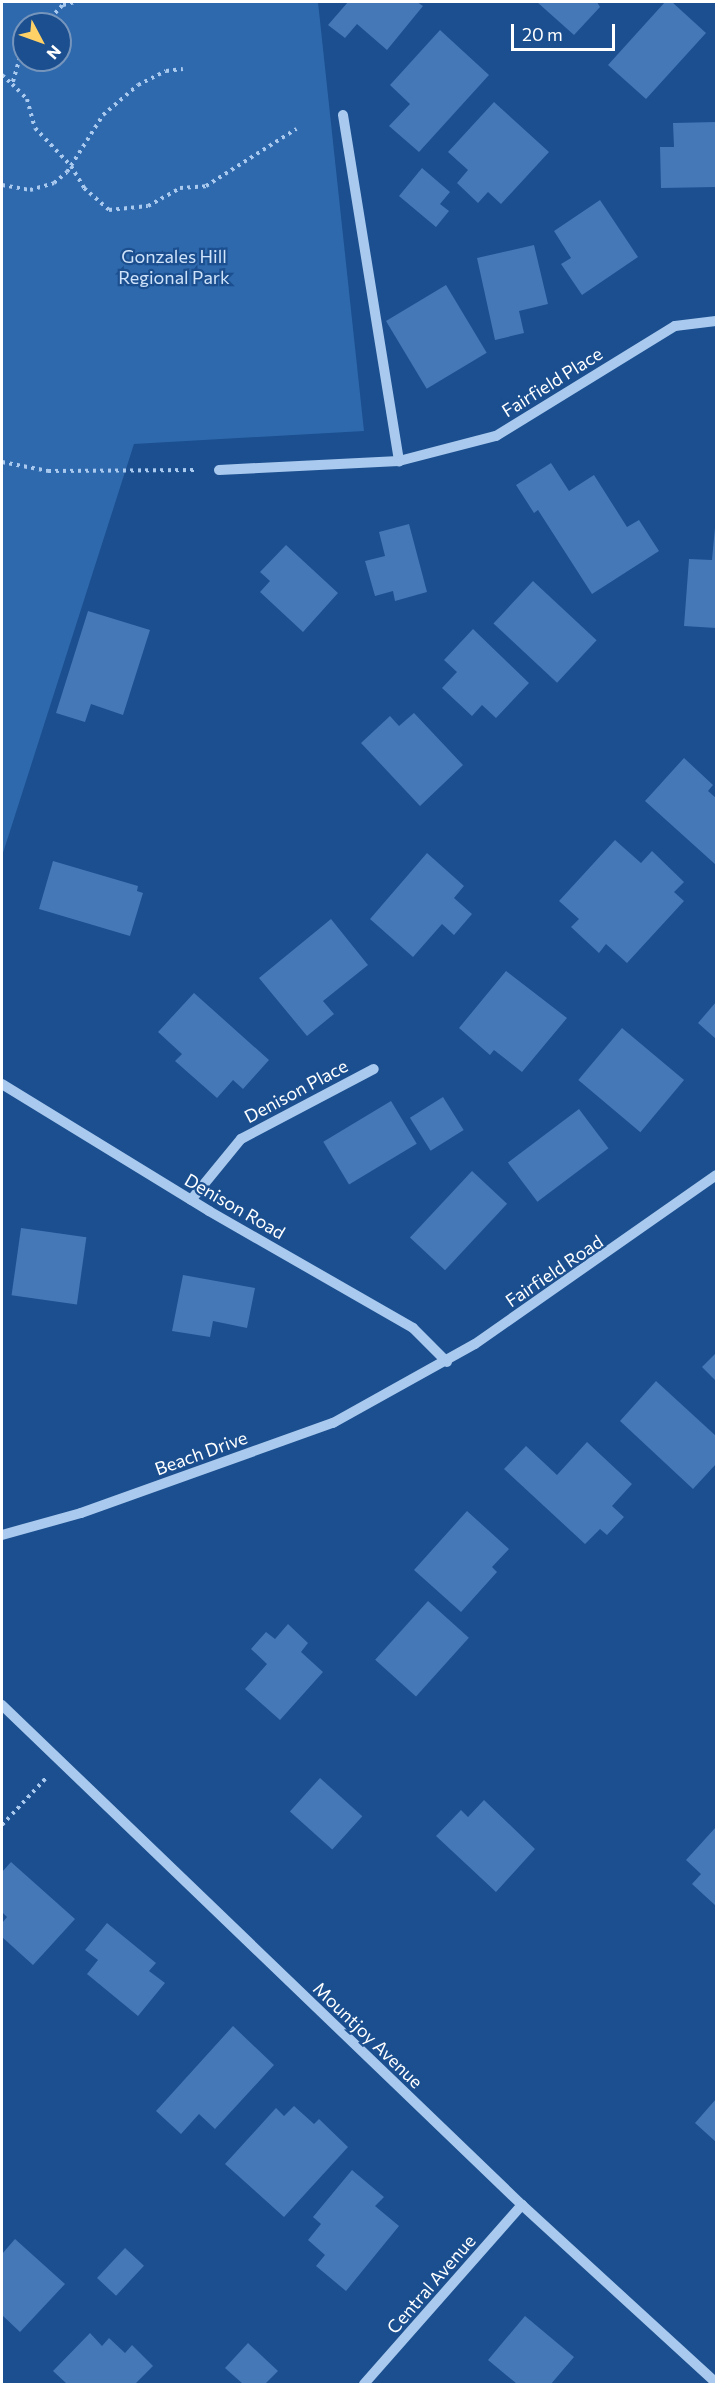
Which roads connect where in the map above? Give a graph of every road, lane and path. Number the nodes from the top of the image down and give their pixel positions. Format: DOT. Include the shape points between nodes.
graph roads {
  1 [pos="75,2"];
  2 [pos="56,12"];
  3 [pos="183,69"];
  4 [pos="16,72"];
  5 [pos="2,75"];
  6 [pos="12,84"];
  7 [pos="343,115"];
  8 [pos="296,129"];
  9 [pos="71,166"];
  10 [pos="2,185"];
  11 [pos="717,321"];
  12 [pos="399,461"];
  13 [pos="2,462"];
  14 [pos="219,470"];
  15 [pos="374,1069"];
  16 [pos="2,1084"];
  17 [pos="717,1175"];
  18 [pos="191,1200"];
  19 [pos="447,1362"];
  20 [pos="405,1386"];
  21 [pos="2,1535"];
  22 [pos="2,1705"];
  23 [pos="61,1762"];
  24 [pos="2,1826"];
  25 [pos="522,2205"];
  26 [pos="717,2383"];
  27 [pos="364,2385"];
  1 -- 2 [label="path" via="63,5"];
  3 -- 9 [label="path" via="166,71 138,85 103,115"];
  4 -- 6 [label="path"];
  5 -- 6 [label="path"];
  6 -- 9 [label="path" via="27,99 35,128"];
  7 -- 12 [label="street"];
  8 -- 9 [label="path" via="206,186 180,188 148,206 109,210 84,188"];
  9 -- 10 [label="path" via="54,183 30,190"];
  11 -- 12 [label="street, Fairfield Place" via="675,326 496,436"];
  12 -- 14 [label="street, Fairfield Place"];
  13 -- 14 [label="path" via="48,471"];
  15 -- 18 [label="street, Denison Place" via="241,1139"];
  16 -- 18 [label="street, Denison Road"];
  17 -- 19 [label="street, Fairfield Road"];
  18 -- 19 [label="street, Denison Road" via="414,1328"];
  19 -- 20 [label="street, Fairfield Road"];
  20 -- 21 [label="street, Beach Drive" via="333,1423 81,1513"];
  22 -- 23 [label="street, Mountjoy Avenue"];
  23 -- 24 [label="path"];
  23 -- 25 [label="street, Mountjoy Avenue"];
  25 -- 26 [label="street, Mountjoy Avenue"];
  25 -- 27 [label="street, Central Avenue"];
}
